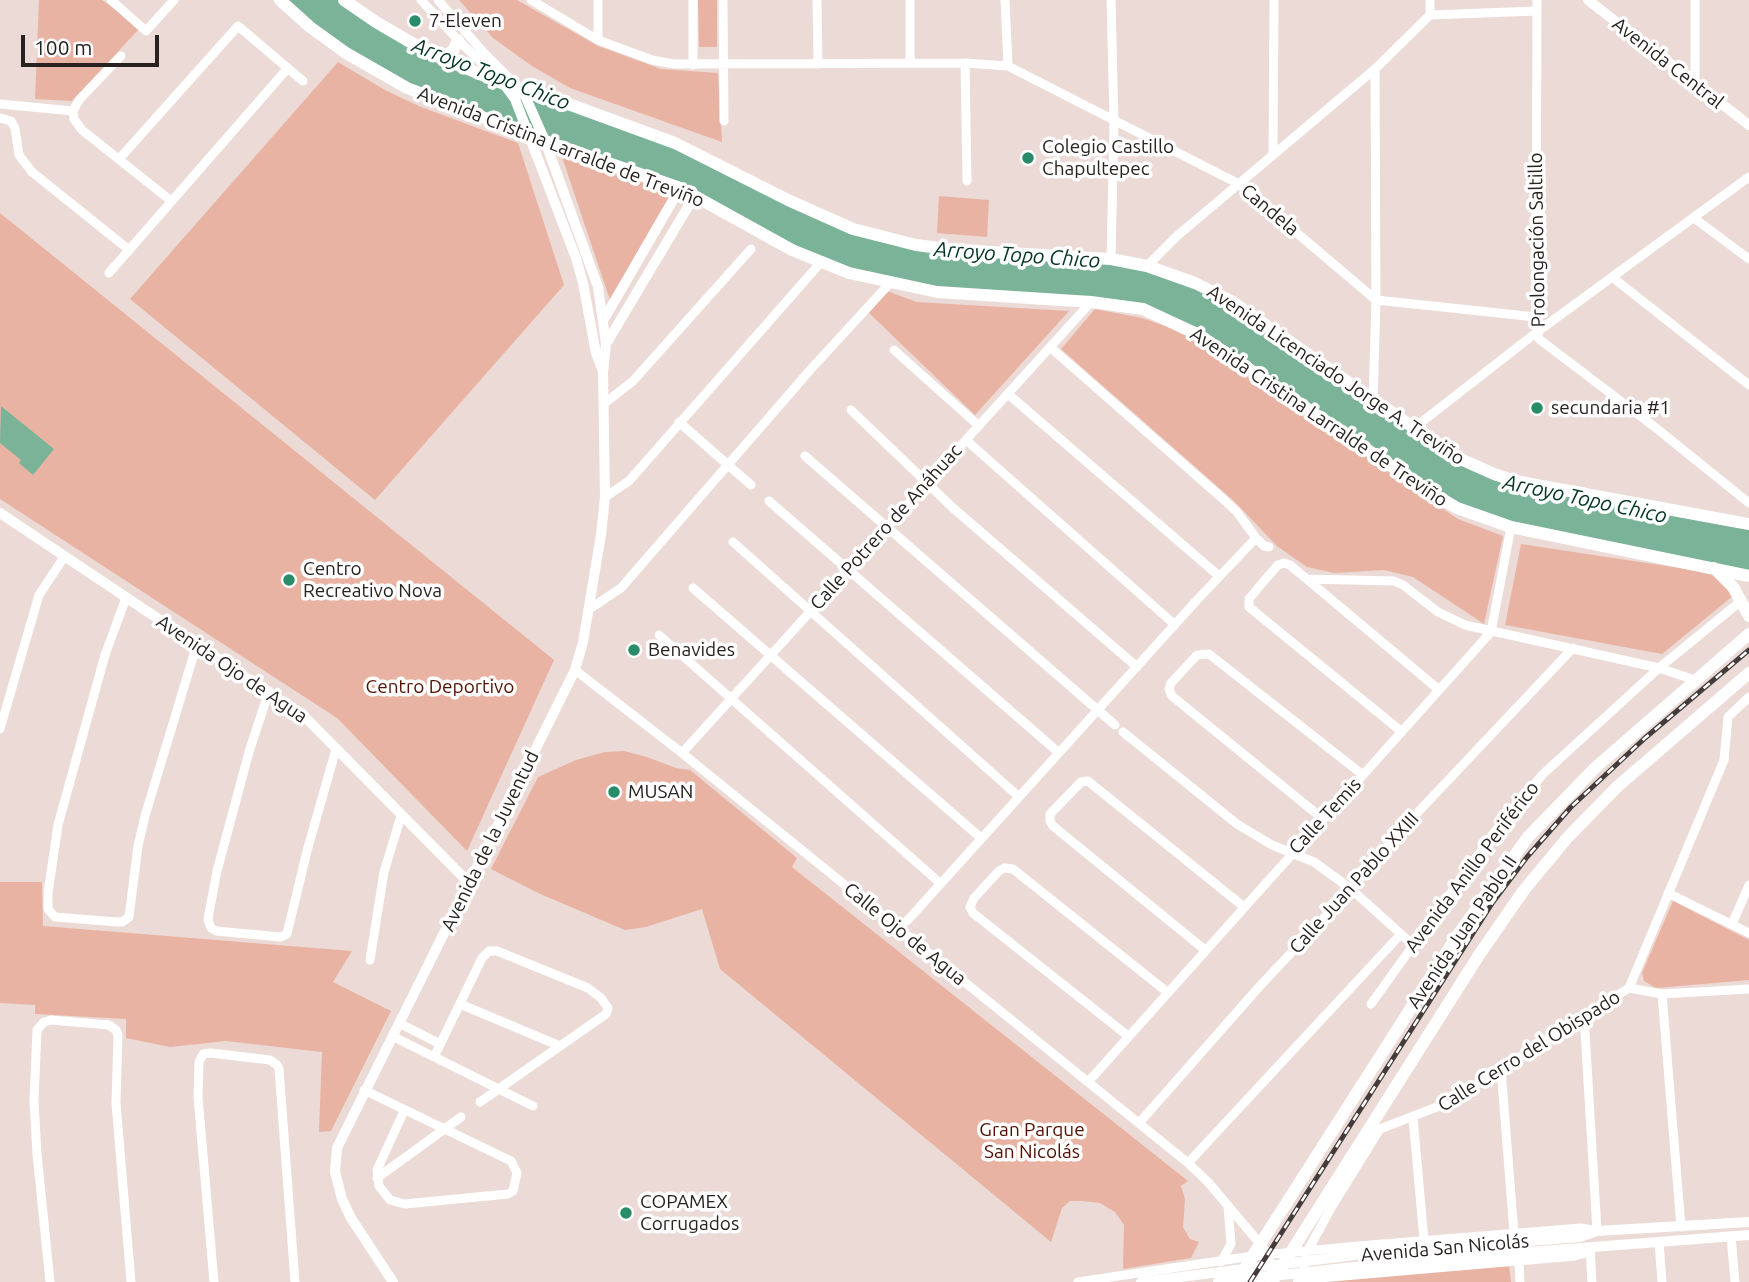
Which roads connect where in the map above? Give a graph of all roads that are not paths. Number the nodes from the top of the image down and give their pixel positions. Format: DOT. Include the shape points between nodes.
graph roads {
  1 [pos="111,0"];
  2 [pos="174,0"];
  3 [pos="280,0"];
  4 [pos="344,0"];
  5 [pos="421,0"];
  6 [pos="438,0"];
  7 [pos="531,0"];
  8 [pos="598,0"];
  9 [pos="694,0"];
  10 [pos="723,0"];
  11 [pos="817,0"];
  12 [pos="911,0"];
  13 [pos="1005,0"];
  14 [pos="1111,0"];
  15 [pos="1274,0"];
  16 [pos="1430,0"];
  17 [pos="1537,0"];
  18 [pos="1588,0"];
  19 [pos="1695,0"];
  20 [pos="1537,12"];
  21 [pos="1430,15"];
  22 [pos="458,40"];
  23 [pos="598,40"];
  24 [pos="121,56"];
  25 [pos="441,58"];
  26 [pos="910,63"];
  27 [pos="965,63"];
  28 [pos="818,64"];
  29 [pos="693,65"];
  30 [pos="724,65"];
  31 [pos="1008,66"];
  32 [pos="287,69"];
  33 [pos="1375,69"];
  34 [pos="303,82"];
  35 [pos="504,83"];
  36 [pos="1695,83"];
  37 [pos="520,95"];
  38 [pos="0,104"];
  39 [pos="73,111"];
  40 [pos="0,118"];
  41 [pos="724,121"];
  42 [pos="1114,121"];
  43 [pos="1749,125"];
  44 [pos="535,133"];
  45 [pos="1273,155"];
  46 [pos="120,158"];
  47 [pos="1749,177"];
  48 [pos="967,181"];
  49 [pos="1239,184"];
  50 [pos="680,188"];
  51 [pos="695,195"];
  52 [pos="170,200"];
  53 [pos="1694,218"];
  54 [pos="128,249"];
  55 [pos="751,249"];
  56 [pos="1111,259"];
  57 [pos="1749,259"];
  58 [pos="822,261"];
  59 [pos="1147,266"];
  60 [pos="109,272"];
  61 [pos="1612,277"];
  62 [pos="890,283"];
  63 [pos="1376,300"];
  64 [pos="1091,302"];
  65 [pos="1536,317"];
  66 [pos="603,321"];
  67 [pos="1537,332"];
  68 [pos="606,344"];
  69 [pos="1050,347"];
  70 [pos="894,350"];
  71 [pos="596,353"];
  72 [pos="603,372"];
  73 [pos="1749,385"];
  74 [pos="1008,394"];
  75 [pos="1373,401"];
  76 [pos="605,403"];
  77 [pos="851,410"];
  78 [pos="679,422"];
  79 [pos="979,426"];
  80 [pos="1414,428"];
  81 [pos="966,440"];
  82 [pos="805,456"];
  83 [pos="728,465"];
  84 [pos="927,483"];
  85 [pos="751,485"];
  86 [pos="605,496"];
  87 [pos="769,501"];
  88 [pos="1749,503"];
  89 [pos="0,513"];
  90 [pos="1749,524"];
  91 [pos="887,527"];
  92 [pos="1511,527"];
  93 [pos="1256,538"];
  94 [pos="733,542"];
  95 [pos="1269,547"];
  96 [pos="64,557"];
  97 [pos="1714,567"];
  98 [pos="847,570"];
  99 [pos="1219,576"];
  100 [pos="1749,576"];
  101 [pos="1307,579"];
  102 [pos="693,588"];
  103 [pos="126,598"];
  104 [pos="1741,600"];
  105 [pos="588,610"];
  106 [pos="809,611"];
  107 [pos="1749,616"];
  108 [pos="1174,624"];
  109 [pos="1491,632"];
  110 [pos="1749,634"];
  111 [pos="659,635"];
  112 [pos="197,644"];
  113 [pos="1573,648"];
  114 [pos="769,655"];
  115 [pos="1137,667"];
  116 [pos="1659,668"];
  117 [pos="575,670"];
  118 [pos="1749,673"];
  119 [pos="1695,680"];
  120 [pos="1438,689"];
  121 [pos="269,691"];
  122 [pos="1749,697"];
  123 [pos="729,699"];
  124 [pos="1097,710"];
  125 [pos="1115,725"];
  126 [pos="0,730"];
  127 [pos="1123,732"];
  128 [pos="1402,732"];
  129 [pos="336,748"];
  130 [pos="1058,752"];
  131 [pos="682,753"];
  132 [pos="1363,775"];
  133 [pos="1018,796"];
  134 [pos="401,816"];
  135 [pos="1323,819"];
  136 [pos="981,838"];
  137 [pos="1292,852"];
  138 [pos="940,883"];
  139 [pos="470,884"];
  140 [pos="1749,885"];
  141 [pos="1351,889"];
  142 [pos="1668,893"];
  143 [pos="1244,907"];
  144 [pos="907,921"];
  145 [pos="1732,924"];
  146 [pos="1749,933"];
  147 [pos="1401,935"];
  148 [pos="1412,944"];
  149 [pos="1205,950"];
  150 [pos="370,960"];
  151 [pos="1629,988"];
  152 [pos="1749,989"];
  153 [pos="1167,992"];
  154 [pos="1662,994"];
  155 [pos="460,1004"];
  156 [pos="1371,1004"];
  157 [pos="1584,1015"];
  158 [pos="398,1023"];
  159 [pos="1128,1035"];
  160 [pos="392,1036"];
  161 [pos="440,1044"];
  162 [pos="560,1046"];
  163 [pos="434,1057"];
  164 [pos="1501,1069"];
  165 [pos="1089,1081"];
  166 [pos="364,1090"];
  167 [pos="500,1090"];
  168 [pos="480,1102"];
  169 [pos="533,1106"];
  170 [pos="404,1111"];
  171 [pos="461,1117"];
  172 [pos="1413,1118"];
  173 [pos="1140,1122"];
  174 [pos="442,1129"];
  175 [pos="1188,1163"];
  176 [pos="377,1178"];
  177 [pos="1227,1205"];
  178 [pos="1749,1222"];
  179 [pos="1681,1227"];
  180 [pos="1597,1231"];
  181 [pos="1514,1233"];
  182 [pos="1749,1235"];
  183 [pos="1731,1236"];
  184 [pos="1424,1240"];
  185 [pos="1659,1241"];
  186 [pos="1583,1244"];
  187 [pos="1260,1252"];
  188 [pos="1307,1252"];
  189 [pos="1288,1254"];
  190 [pos="1519,1261"];
  191 [pos="1217,1263"];
  192 [pos="1273,1280"];
  193 [pos="1305,1280"];
  194 [pos="50,1282"];
  195 [pos="131,1282"];
  196 [pos="214,1282"];
  197 [pos="295,1282"];
  198 [pos="393,1282"];
  199 [pos="1078,1282"];
  200 [pos="1141,1282"];
  201 [pos="1218,1282"];
  202 [pos="1236,1282"];
  203 [pos="1249,1282"];
  204 [pos="1520,1282"];
  205 [pos="1592,1282"];
  206 [pos="1662,1282"];
  207 [pos="1734,1282"];
  1 -- 2 [label="street" via="146,31"];
  3 -- 44 [label="main road, Avenida Cristina Larralde de Treviño" via="374,71 407,88"];
  4 -- 25 [label="main road, Avenida Licenciado Jorge A. Treviño"];
  5 -- 22 [label="street"];
  6 -- 37 [label="street"];
  7 -- 23 [label="street"];
  8 -- 23 [label="street"];
  9 -- 29 [label="street"];
  10 -- 30 [label="street"];
  11 -- 28 [label="street"];
  12 -- 26 [label="street"];
  13 -- 31 [label="street"];
  14 -- 42 [label="street"];
  15 -- 45 [label="street"];
  16 -- 21 [label="street"];
  17 -- 20 [label="street, Prolongación Saltillo"];
  18 -- 36 [label="street, Avenida Central"];
  19 -- 36 [label="street"];
  20 -- 21 [label="street"];
  20 -- 65 [label="street, Prolongación Saltillo"];
  21 -- 33 [label="street"];
  22 -- 25 [label="main road" via="453,51"];
  22 -- 35 [label="street"];
  23 -- 29 [label="street" via="652,60"];
  24 -- 39 [label="street"];
  25 -- 35 [label="main road, Avenida Licenciado Jorge A. Treviño"];
  26 -- 27 [label="street"];
  26 -- 28 [label="street"];
  27 -- 31 [label="street"];
  27 -- 48 [label="street"];
  28 -- 30 [label="street"];
  29 -- 30 [label="street"];
  30 -- 41 [label="street"];
  31 -- 42 [label="street, Candela"];
  32 -- 34 [label="street"];
  32 -- 46 [label="street" via="238,26"];
  32 -- 52 [label="street"];
  33 -- 45 [label="street"];
  33 -- 63 [label="street"];
  35 -- 37 [label="main road, Avenida Licenciado Jorge A. Treviño"];
  36 -- 43 [label="street, Avenida Central"];
  37 -- 44 [label="street, Avenida de la Juventud"];
  37 -- 56 [label="main road, Avenida Licenciado Jorge A. Treviño" via="675,143 863,232 955,250"];
  38 -- 39 [label="street"];
  39 -- 46 [label="street" via="82,130"];
  40 -- 54 [label="street" via="11,121 19,155 32,172"];
  42 -- 49 [label="street, Candela"];
  42 -- 56 [label="street"];
  44 -- 50 [label="main road, Avenida Cristina Larralde de Treviño"];
  44 -- 66 [label="street, Avenida de la Juventud" via="589,260"];
  44 -- 71 [label="street, Avenida de la Juventud" via="583,283"];
  45 -- 49 [label="street"];
  46 -- 52 [label="street"];
  47 -- 53 [label="street"];
  49 -- 59 [label="street"];
  49 -- 63 [label="street, Candela"];
  50 -- 51 [label="main road, Avenida Cristina Larralde de Treviño"];
  50 -- 66 [label="street"];
  51 -- 58 [label="main road, Avenida Cristina Larralde de Treviño" via="792,250"];
  51 -- 68 [label="street"];
  52 -- 54 [label="street"];
  53 -- 57 [label="street"];
  53 -- 61 [label="street"];
  54 -- 60 [label="street"];
  55 -- 76 [label="street" via="633,381"];
  56 -- 59 [label="main road, Avenida Licenciado Jorge A. Treviño"];
  58 -- 62 [label="main road, Avenida Cristina Larralde de Treviño"];
  58 -- 78 [label="street"];
  59 -- 75 [label="main road, Avenida Licenciado Jorge A. Treviño" via="1222,295"];
  61 -- 67 [label="street"];
  61 -- 73 [label="street"];
  62 -- 64 [label="main road, Avenida Cristina Larralde de Treviño" via="937,292"];
  62 -- 83 [label="street"];
  63 -- 65 [label="street"];
  63 -- 75 [label="street"];
  64 -- 69 [label="street, Calle Potrero de Anáhuac"];
  64 -- 92 [label="main road, Avenida Cristina Larralde de Treviño" via="1143,309 1191,330 1445,502"];
  65 -- 67 [label="street, Prolongación Saltillo"];
  66 -- 68 [label="street, Avenida de la Juventud"];
  67 -- 80 [label="street"];
  67 -- 88 [label="street, Prolongación Saltillo" via="1541,341"];
  68 -- 71 [label="street"];
  68 -- 72 [label="street, Avenida de la Juventud"];
  69 -- 74 [label="street, Calle Potrero de Anáhuac"];
  69 -- 93 [label="street" via="1237,512"];
  70 -- 79 [label="street"];
  71 -- 72 [label="street, Avenida de la Juventud"];
  72 -- 76 [label="street, Avenida de la Juventud"];
  74 -- 79 [label="street, Calle Potrero de Anáhuac"];
  74 -- 99 [label="street"];
  75 -- 80 [label="main road, Avenida Licenciado Jorge A. Treviño"];
  76 -- 86 [label="street, Avenida de la Juventud"];
  77 -- 84 [label="street"];
  78 -- 83 [label="street"];
  78 -- 86 [label="street" via="629,481"];
  79 -- 81 [label="street, Calle Potrero de Anáhuac"];
  80 -- 90 [label="main road, Avenida Licenciado Jorge A. Treviño" via="1455,457 1515,481"];
  81 -- 84 [label="street, Calle Potrero de Anáhuac"];
  81 -- 108 [label="street"];
  82 -- 91 [label="street"];
  83 -- 85 [label="street"];
  83 -- 105 [label="street" via="621,588"];
  84 -- 91 [label="street, Calle Potrero de Anáhuac"];
  84 -- 115 [label="street"];
  86 -- 105 [label="street, Avenida de la Juventud"];
  87 -- 98 [label="street"];
  89 -- 96 [label="street, Avenida Ojo de Agua"];
  91 -- 98 [label="street, Calle Potrero de Anáhuac"];
  91 -- 124 [label="street"];
  92 -- 97 [label="main road, Avenida Cristina Larralde de Treviño"];
  92 -- 109 [label="street"];
  93 -- 95 [label="street"];
  93 -- 99 [label="street"];
  94 -- 106 [label="street"];
  96 -- 103 [label="street, Avenida Ojo de Agua"];
  96 -- 126 [label="street" via="38,595"];
  97 -- 100 [label="main road, Avenida Cristina Larralde de Treviño"];
  97 -- 104 [label="main road"];
  98 -- 106 [label="street, Calle Potrero de Anáhuac"];
  98 -- 130 [label="street"];
  99 -- 108 [label="street"];
  101 -- 109 [label="street" via="1394,581 1454,620"];
  101 -- 120 [label="street"];
  101 -- 128 [label="street" via="1290,565 1278,565 1248,604"];
  102 -- 114 [label="street"];
  103 -- 112 [label="street, Avenida Ojo de Agua"];
  103 -- 112 [label="street" via="105,655 58,825 52,854 51,914 62,919 117,922 129,916 145,816"];
  104 -- 107 [label="main road"];
  104 -- 116 [label="street, Avenida Anillo Periférico"];
  105 -- 117 [label="street, Avenida de la Juventud"];
  106 -- 114 [label="street, Calle Potrero de Anáhuac"];
  106 -- 133 [label="street"];
  108 -- 115 [label="street"];
  109 -- 113 [label="street"];
  109 -- 120 [label="street, Calle Temis"];
  110 -- 119 [label="main road, Avenida Juan Pablo II"];
  111 -- 123 [label="street"];
  112 -- 121 [label="street, Avenida Ojo de Agua"];
  113 -- 116 [label="street"];
  113 -- 141 [label="street, Calle Juan Pablo XXIII"];
  114 -- 123 [label="street, Calle Potrero de Anáhuac"];
  114 -- 136 [label="street"];
  115 -- 124 [label="street"];
  116 -- 119 [label="street"];
  116 -- 148 [label="street, Avenida Anillo Periférico" via="1578,740 1516,804"];
  117 -- 131 [label="street, Calle Ojo de Agua"];
  117 -- 139 [label="street, Avenida de la Juventud"];
  118 -- 189 [label="main road, Avenida Juan Pablo II" via="1618,786 1544,864 1479,955"];
  119 -- 187 [label="main road, Avenida Juan Pablo II" via="1596,766 1504,869 1457,936"];
  120 -- 128 [label="street, Calle Temis"];
  121 -- 129 [label="street, Avenida Ojo de Agua"];
  121 -- 129 [label="street" via="219,860 208,920 211,929 281,937 287,933"];
  122 -- 142 [label="street, Calle Cerro del Obispado" via="1728,717 1724,760"];
  123 -- 131 [label="street, Calle Potrero de Anáhuac"];
  123 -- 138 [label="street"];
  124 -- 125 [label="street"];
  124 -- 130 [label="street"];
  127 -- 137 [label="street" via="1237,824"];
  128 -- 132 [label="street, Calle Temis"];
  129 -- 134 [label="street, Avenida Ojo de Agua"];
  130 -- 133 [label="street"];
  131 -- 165 [label="street, Calle Ojo de Agua"];
  132 -- 135 [label="street, Calle Temis"];
  132 -- 135 [label="street" via="1214,656 1197,655 1171,683 1172,696"];
  133 -- 136 [label="street"];
  134 -- 139 [label="street, Avenida Ojo de Agua"];
  134 -- 150 [label="street" via="384,872"];
  135 -- 137 [label="street, Calle Temis"];
  136 -- 138 [label="street"];
  137 -- 141 [label="street"];
  137 -- 143 [label="street, Calle Temis"];
  138 -- 144 [label="street"];
  139 -- 158 [label="street, Avenida de la Juventud"];
  140 -- 145 [label="street"];
  141 -- 147 [label="street"];
  141 -- 173 [label="street, Calle Juan Pablo XXIII"];
  142 -- 145 [label="street"];
  142 -- 151 [label="street, Calle Cerro del Obispado"];
  143 -- 149 [label="street, Calle Temis"];
  143 -- 149 [label="street" via="1088,781 1050,814 1050,821"];
  145 -- 146 [label="street"];
  147 -- 148 [label="street"];
  147 -- 175 [label="street"];
  148 -- 156 [label="street, Avenida Anillo Periférico"];
  149 -- 153 [label="street, Calle Temis"];
  151 -- 154 [label="street"];
  151 -- 157 [label="street, Calle Cerro del Obispado"];
  152 -- 154 [label="street"];
  153 -- 159 [label="street, Calle Temis"];
  153 -- 159 [label="street" via="1013,869 1004,868 974,898 973,913"];
  154 -- 179 [label="street"];
  155 -- 161 [label="street"];
  155 -- 162 [label="street"];
  155 -- 162 [label="street" via="489,951 588,988 608,1007 606,1014"];
  157 -- 164 [label="street, Calle Cerro del Obispado"];
  157 -- 180 [label="street"];
  158 -- 160 [label="street, Avenida de la Juventud"];
  158 -- 161 [label="street"];
  159 -- 165 [label="street, Calle Temis"];
  160 -- 163 [label="street"];
  160 -- 166 [label="street, Avenida de la Juventud"];
  161 -- 163 [label="street"];
  162 -- 167 [label="street"];
  163 -- 167 [label="street"];
  164 -- 172 [label="street, Calle Cerro del Obispado"];
  164 -- 181 [label="street"];
  165 -- 173 [label="street, Calle Ojo de Agua"];
  166 -- 170 [label="street"];
  166 -- 198 [label="street, Avenida de la Juventud" via="337,1148 335,1172 351,1218"];
  167 -- 168 [label="street"];
  167 -- 169 [label="street"];
  170 -- 174 [label="street"];
  170 -- 176 [label="street" via="379,1162"];
  171 -- 174 [label="street"];
  172 -- 184 [label="street"];
  172 -- 188 [label="street, Calle Cerro del Obispado" via="1380,1129"];
  173 -- 175 [label="street, Calle Ojo de Agua"];
  174 -- 176 [label="street"];
  174 -- 176 [label="street" via="510,1161 517,1173 513,1191 399,1205 382,1192"];
  175 -- 177 [label="street, Calle Ojo de Agua"];
  177 -- 187 [label="street, Calle Ojo de Agua"];
  177 -- 191 [label="street" via="1232,1237 1229,1251"];
  178 -- 179 [label="street, Avenida San Nicolás"];
  179 -- 180 [label="street, Avenida San Nicolás"];
  180 -- 181 [label="street"];
  180 -- 186 [label="street, Avenida San Nicolás"];
  181 -- 184 [label="street"];
  182 -- 183 [label="street, Avenida San Nicolás"];
  183 -- 185 [label="street, Avenida San Nicolás"];
  183 -- 207 [label="street"];
  184 -- 188 [label="street"];
  185 -- 186 [label="street, Avenida San Nicolás"];
  185 -- 206 [label="street"];
  186 -- 190 [label="street" via="1586,1253 1575,1256"];
  186 -- 200 [label="street, Avenida San Nicolás" via="1363,1254"];
  186 -- 201 [label="street, Avenida San Nicolás"];
  186 -- 205 [label="street"];
  187 -- 189 [label="street"];
  187 -- 191 [label="street"];
  187 -- 192 [label="street, Calle Ojo de Agua"];
  187 -- 202 [label="main road, Avenida Juan Pablo II"];
  188 -- 189 [label="street"];
  188 -- 193 [label="street, Calle Cerro del Obispado"];
  189 -- 192 [label="main road, Avenida Juan Pablo II"];
  190 -- 193 [label="street"];
  190 -- 204 [label="street"];
  191 -- 199 [label="street"];
  191 -- 201 [label="street"];
  192 -- 193 [label="street"];
  192 -- 203 [label="street"];
  194 -- 195 [label="street" via="34,1101 37,1030 44,1022 58,1020 108,1025 118,1035 116,1103"];
  196 -- 197 [label="street" via="198,1097 199,1062 203,1054 211,1053 270,1060 277,1065"];
}
